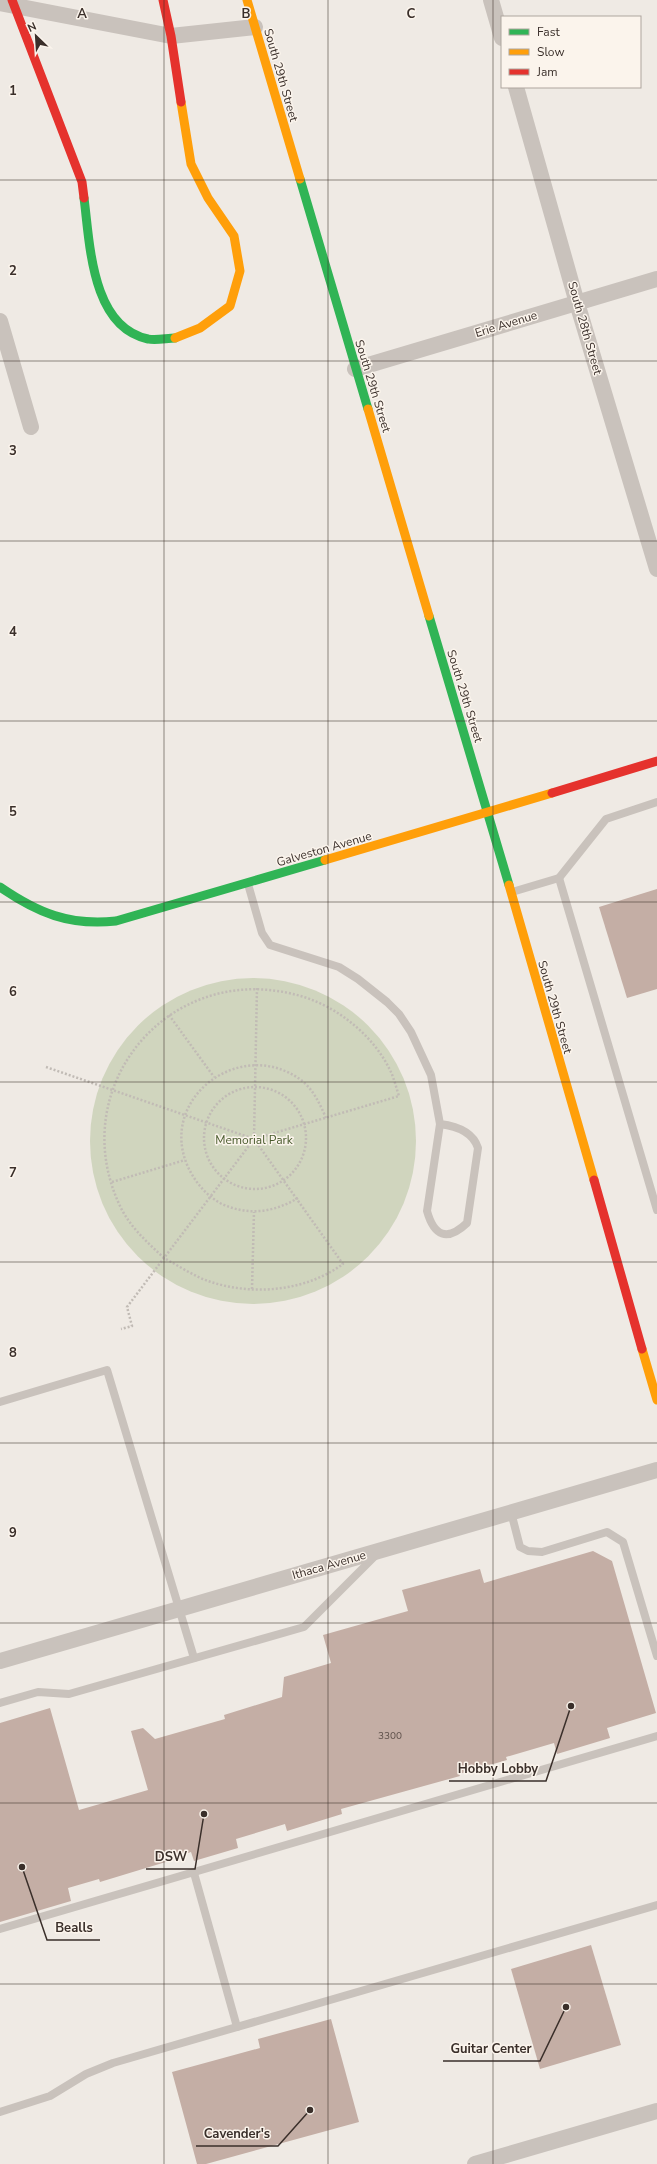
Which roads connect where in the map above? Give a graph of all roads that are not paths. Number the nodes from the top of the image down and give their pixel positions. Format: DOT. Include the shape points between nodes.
graph roads {
  1 [pos="163,0"];
  2 [pos="247,0"];
  3 [pos="491,0"];
  4 [pos="9,3"];
  5 [pos="255,27"];
  6 [pos="501,35"];
  7 [pos="171,36"];
  8 [pos="516,88"];
  9 [pos="657,279"];
  10 [pos="577,303"];
  11 [pos="0,321"];
  12 [pos="355,369"];
  13 [pos="30,427"];
  14 [pos="657,569"];
  15 [pos="657,761"];
  16 [pos="657,802"];
  17 [pos="488,813"];
  18 [pos="559,878"];
  19 [pos="247,884"];
  20 [pos="0,887"];
  21 [pos="510,892"];
  22 [pos="440,1124"];
  23 [pos="657,1210"];
  24 [pos="657,1400"];
  25 [pos="0,1402"];
  26 [pos="657,1470"];
  27 [pos="511,1512"];
  28 [pos="380,1550"];
  29 [pos="179,1609"];
  30 [pos="657,1656"];
  31 [pos="194,1658"];
  32 [pos="0,1661"];
  33 [pos="0,1703"];
  34 [pos="657,1736"];
  35 [pos="194,1873"];
  36 [pos="657,1905"];
  37 [pos="0,1929"];
  38 [pos="237,2027"];
  39 [pos="657,2111"];
  40 [pos="0,2112"];
  41 [pos="475,2164"];
  1 -- 7 [label="street"];
  2 -- 5 [label="street, South 29th Street"];
  3 -- 6 [label="street"];
  4 -- 7 [label="street"];
  4 -- 7 [label="street" via="82,182 95,276 107,307 117,322 148,339 175,338 200,328 230,306 240,271 234,236 208,198 191,164"];
  5 -- 7 [label="street"];
  5 -- 12 [label="street, South 29th Street"];
  8 -- 10 [label="street, South 28th Street"];
  9 -- 10 [label="street, Erie Avenue"];
  10 -- 12 [label="street, Erie Avenue"];
  10 -- 14 [label="street, South 28th Street"];
  11 -- 13 [label="street"];
  12 -- 17 [label="street, South 29th Street"];
  15 -- 17 [label="street, Galveston Avenue"];
  16 -- 18 [label="lane" via="606,819"];
  17 -- 19 [label="street, Galveston Avenue"];
  17 -- 21 [label="street, South 29th Street"];
  18 -- 21 [label="lane"];
  18 -- 23 [label="lane"];
  19 -- 20 [label="street, Galveston Avenue" via="116,921 85,923 58,918 16,898"];
  19 -- 22 [label="lane" via="262,933 270,945 339,967 373,990 400,1014 431,1075"];
  21 -- 24 [label="street, South 29th Street"];
  22 -- 22 [label="lane" via="427,1211 431,1225 437,1232 446,1234 458,1231 467,1223 478,1148 476,1140 465,1132 454,1126"];
  25 -- 29 [label="lane" via="107,1370"];
  26 -- 27 [label="street, Ithaca Avenue"];
  27 -- 28 [label="street, Ithaca Avenue"];
  27 -- 30 [label="lane" via="520,1547 528,1551 542,1552 607,1532 623,1542"];
  28 -- 29 [label="street, Ithaca Avenue"];
  28 -- 31 [label="lane" via="304,1627"];
  29 -- 31 [label="lane"];
  29 -- 32 [label="street, Ithaca Avenue"];
  31 -- 33 [label="lane" via="69,1694 38,1692"];
  34 -- 35 [label="lane"];
  35 -- 37 [label="lane"];
  35 -- 38 [label="lane"];
  36 -- 38 [label="lane"];
  38 -- 40 [label="lane" via="96,2069 50,2096"];
  39 -- 41 [label="street"];
}
